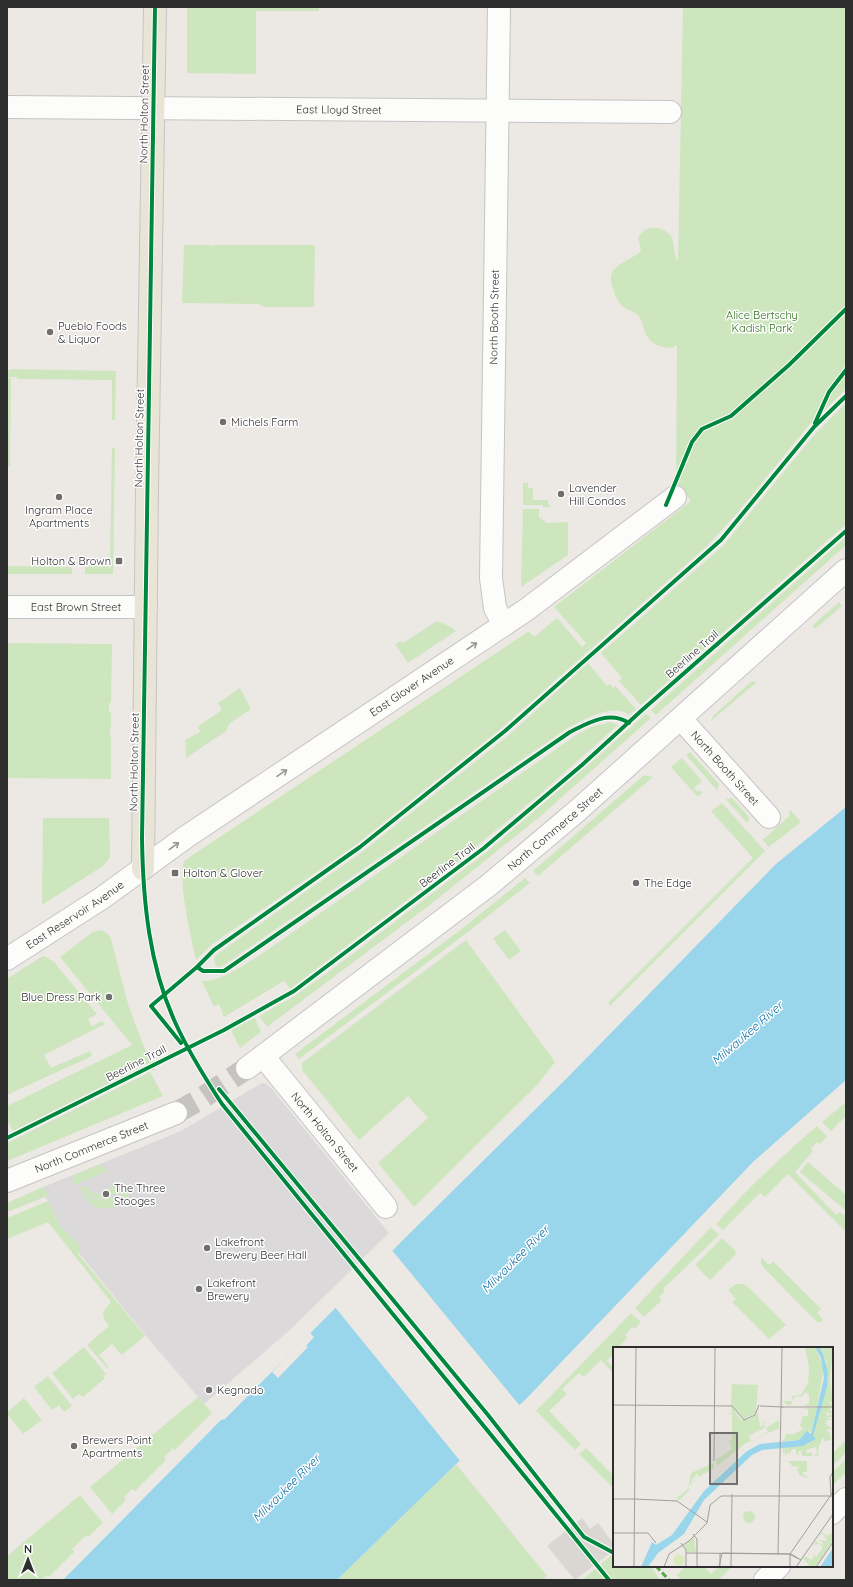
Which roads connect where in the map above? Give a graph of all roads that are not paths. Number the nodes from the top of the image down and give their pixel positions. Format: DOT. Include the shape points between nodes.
graph roads {
  1 [pos="155,7"];
  2 [pos="499,7"];
  3 [pos="7,107"];
  4 [pos="153,108"];
  5 [pos="497,111"];
  6 [pos="670,112"];
  7 [pos="675,497"];
  8 [pos="846,570"];
  9 [pos="7,607"];
  10 [pos="146,607"];
  11 [pos="504,624"];
  12 [pos="681,719"];
  13 [pos="769,817"];
  14 [pos="143,869"];
  15 [pos="7,959"];
  16 [pos="255,1062"];
  17 [pos="176,1113"];
  18 [pos="7,1181"];
  19 [pos="386,1207"];
  20 [pos="846,1498"];
  21 [pos="833,1512"];
  22 [pos="778,1567"];
  23 [pos="765,1580"];
  1 -- 4 [label="main road, North Holton Street"];
  2 -- 5 [label="street, North Booth Street"];
  3 -- 4 [label="street, East Lloyd Street"];
  4 -- 5 [label="street, East Lloyd Street"];
  4 -- 10 [label="main road, North Holton Street"];
  5 -- 6 [label="street, East Lloyd Street"];
  5 -- 11 [label="street, North Booth Street" via="491,578 495,608"];
  7 -- 11 [label="street, East Glover Avenue"];
  8 -- 12 [label="street, North Commerce Street"];
  9 -- 10 [label="street, East Brown Street"];
  10 -- 14 [label="main road, North Holton Street"];
  14 -- 11 [label="street, East Glover Avenue, one-way" via="186,837"];
  12 -- 13 [label="street, North Booth Street"];
  12 -- 16 [label="street, North Commerce Street" via="488,885"];
  14 -- 15 [label="street, East Reservoir Avenue"];
  16 -- 19 [label="street, North Holton Street"];
  17 -- 18 [label="street, North Commerce Street"];
  20 -- 21 [label="street"];
  22 -- 23 [label="street"];
}
